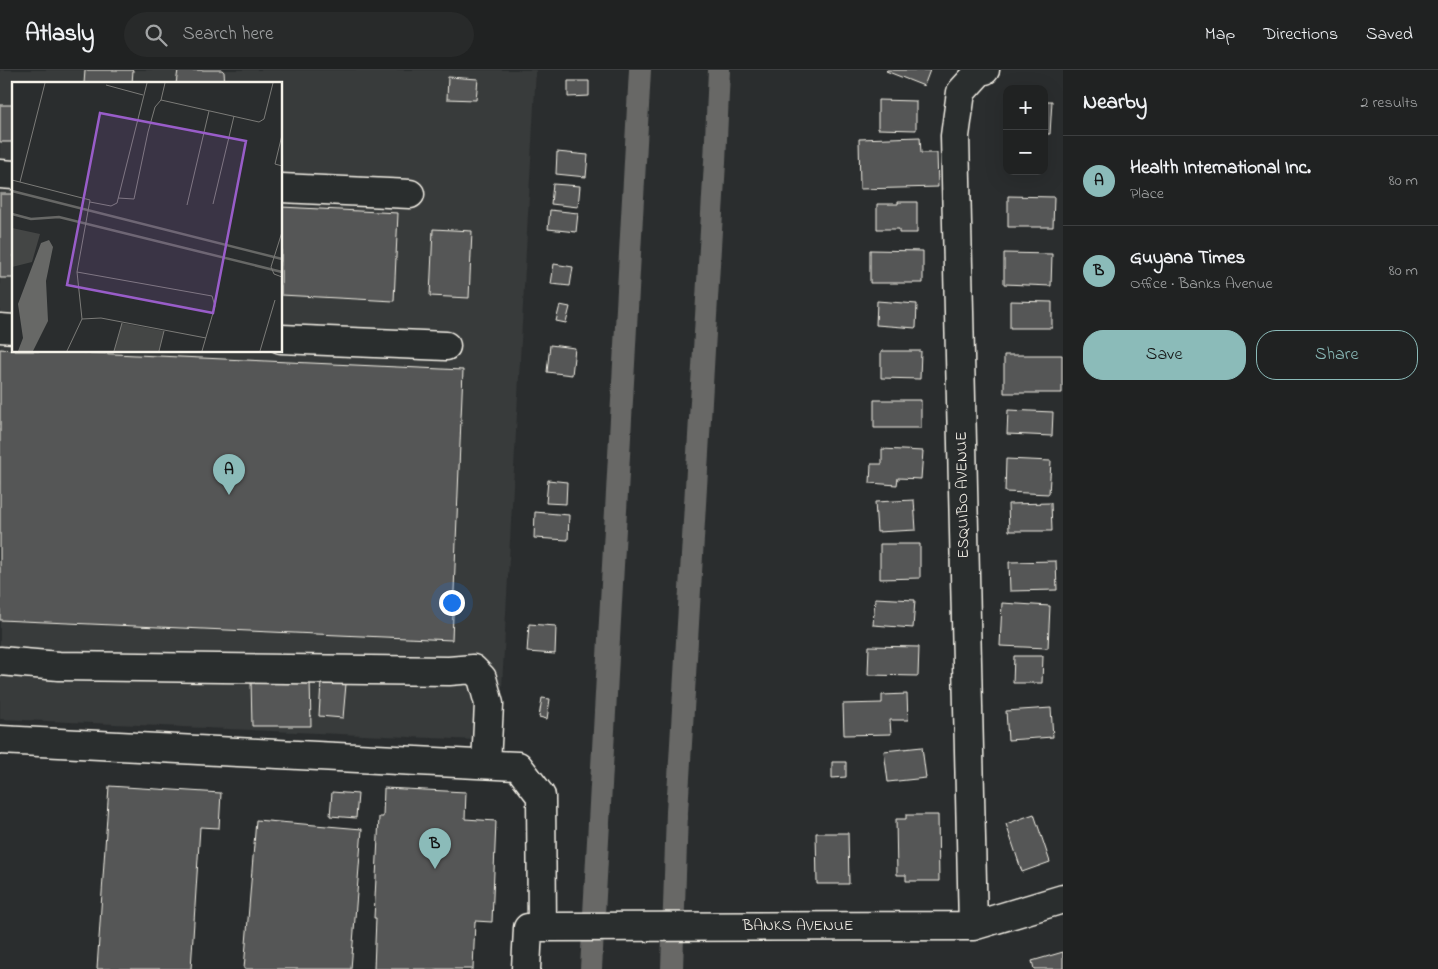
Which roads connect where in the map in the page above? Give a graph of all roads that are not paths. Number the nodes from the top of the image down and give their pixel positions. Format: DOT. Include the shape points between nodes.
graph roads {
  1 [pos="983,71"];
  2 [pos="282,188"];
  3 [pos="410,194"];
  4 [pos="282,339"];
  5 [pos="446,346"];
  6 [pos="0,661"];
  7 [pos="0,740"];
  8 [pos="486,764"];
  9 [pos="1063,899"];
  10 [pos="973,926"];
  11 [pos="535,927"];
  12 [pos="526,969"];
  1 -- 10 [label="street, ESQUIBO AVENUE" via="961,92 955,136"];
  2 -- 3 [label="street"];
  4 -- 5 [label="street"];
  6 -- 8 [label="street" via="59,666 473,669 482,678 489,704"];
  7 -- 8 [label="street"];
  8 -- 11 [label="street" via="518,766 541,796"];
  9 -- 10 [label="street, BANKS AVENUE"];
  10 -- 11 [label="street, BANKS AVENUE"];
  11 -- 12 [label="street"];
}
